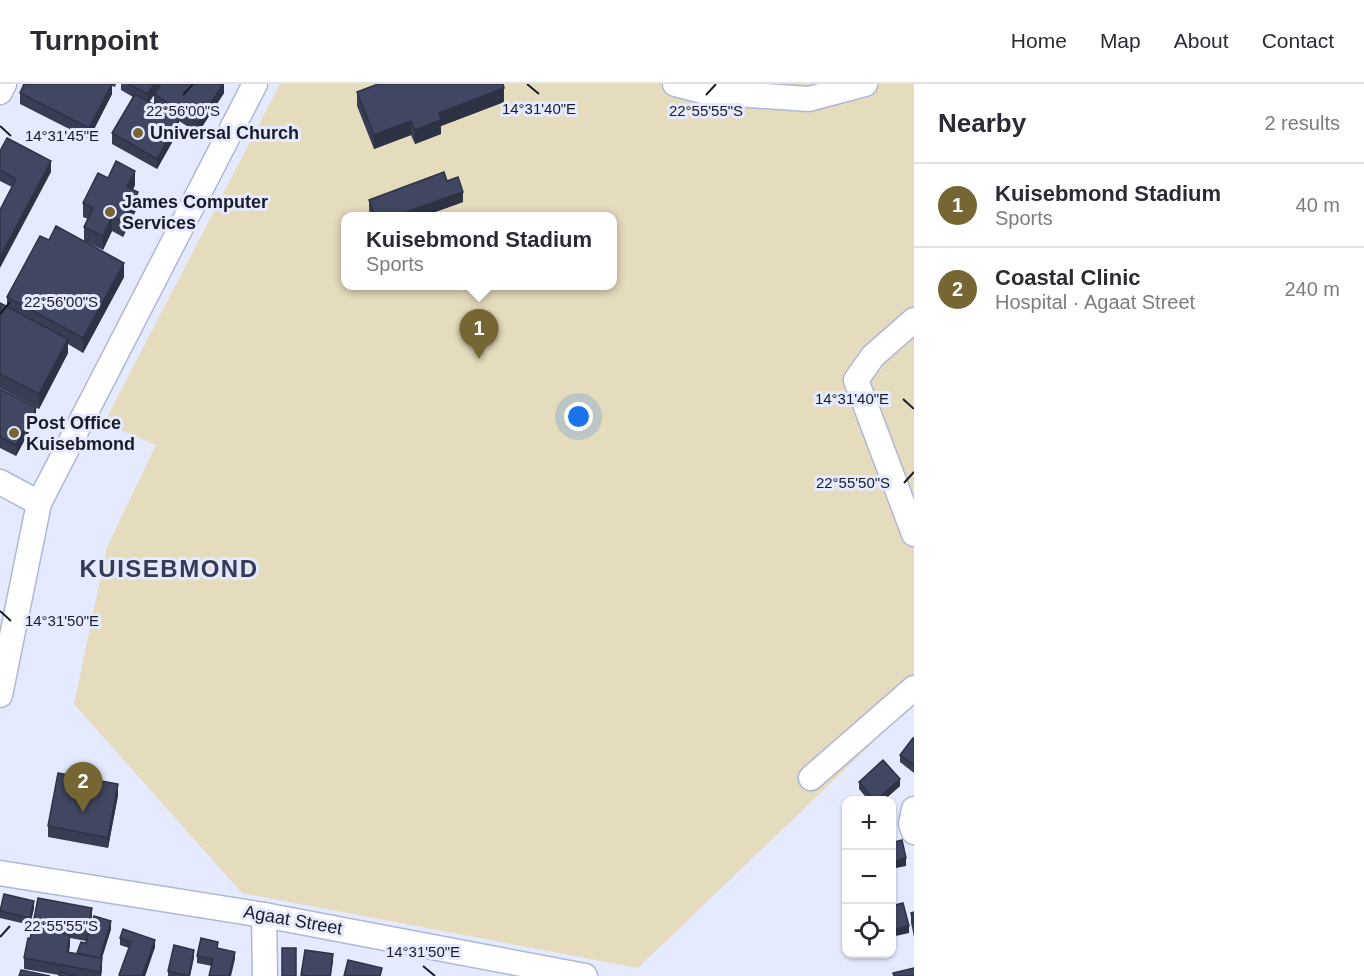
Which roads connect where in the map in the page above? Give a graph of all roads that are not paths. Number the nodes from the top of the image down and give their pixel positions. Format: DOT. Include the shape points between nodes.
graph roads {
  1 [pos="255,84"];
  2 [pos="675,84"];
  3 [pos="865,84"];
  4 [pos="914,320"];
  5 [pos="0,482"];
  6 [pos="39,503"];
  7 [pos="914,534"];
  8 [pos="3,663"];
  9 [pos="914,688"];
  10 [pos="0,695"];
  11 [pos="811,778"];
  12 [pos="914,809"];
  13 [pos="914,832"];
  14 [pos="0,873"];
  15 [pos="264,915"];
  16 [pos="265,976"];
  17 [pos="585,976"];
  1 -- 6 [label="street"];
  2 -- 3 [label="street" via="706,92 809,99"];
  4 -- 7 [label="street" via="873,356 856,380"];
  5 -- 6 [label="street"];
  6 -- 8 [label="street"];
  8 -- 10 [label="street"];
  9 -- 11 [label="street"];
  12 -- 13 [label="street"];
  14 -- 15 [label="street, Agaat Street"];
  15 -- 16 [label="street"];
  15 -- 17 [label="street, Agaat Street"];
}
